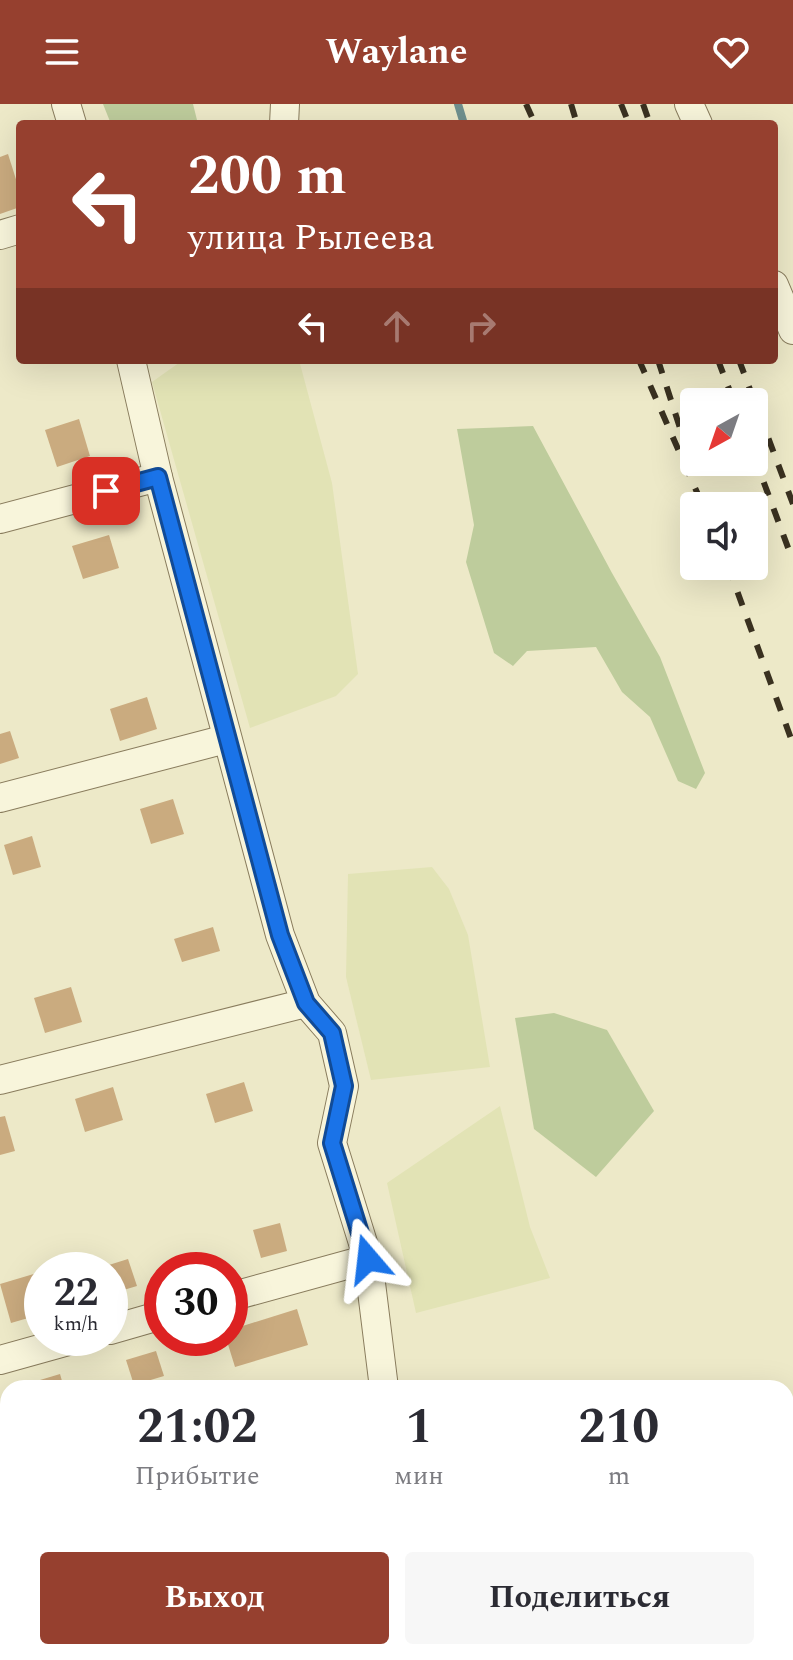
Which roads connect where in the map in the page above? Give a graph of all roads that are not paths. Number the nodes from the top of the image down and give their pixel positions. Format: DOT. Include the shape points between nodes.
graph roads {
  1 [pos="778,294"];
  2 [pos="793,330"];
  3 [pos="132,364"];
  4 [pos="158,477"];
  5 [pos="0,519"];
  6 [pos="226,739"];
  7 [pos="0,798"];
  8 [pos="306,1003"];
  9 [pos="0,1080"];
  10 [pos="368,1259"];
  11 [pos="248,1292"];
  12 [pos="24,1353"];
  13 [pos="0,1360"];
  14 [pos="383,1380"];
  1 -- 2 [label="street"];
  3 -- 4 [label="street"];
  4 -- 5 [label="street"];
  4 -- 6 [label="street"];
  6 -- 7 [label="street"];
  6 -- 8 [label="street" via="280,935"];
  8 -- 9 [label="street"];
  8 -- 10 [label="street" via="332,1033 344,1086 332,1143"];
  10 -- 11 [label="street"];
  10 -- 14 [label="street"];
  12 -- 13 [label="street"];
}
